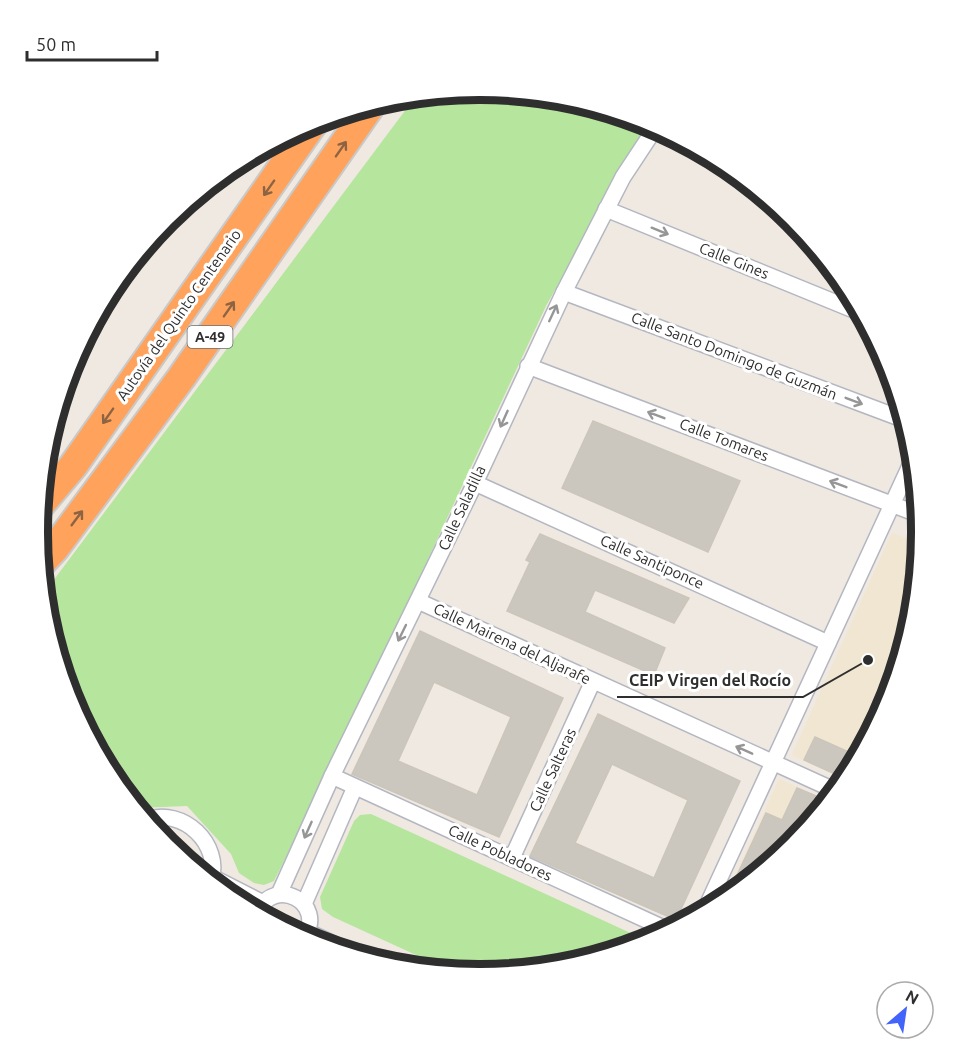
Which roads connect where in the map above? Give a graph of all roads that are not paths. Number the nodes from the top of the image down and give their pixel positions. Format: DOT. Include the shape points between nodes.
graph roads {
  1 [pos="363,116"];
  2 [pos="650,135"];
  3 [pos="302,139"];
  4 [pos="606,209"];
  5 [pos="564,291"];
  6 [pos="848,308"];
  7 [pos="528,366"];
  8 [pos="895,416"];
  9 [pos="907,474"];
  10 [pos="475,483"];
  11 [pos="50,493"];
  12 [pos="893,505"];
  13 [pos="910,511"];
  14 [pos="49,554"];
  15 [pos="418,601"];
  16 [pos="828,643"];
  17 [pos="593,681"];
  18 [pos="773,763"];
  19 [pos="332,776"];
  20 [pos="355,787"];
  21 [pos="827,787"];
  22 [pos="157,819"];
  23 [pos="512,858"];
  24 [pos="212,870"];
  25 [pos="279,894"];
  26 [pos="712,896"];
  27 [pos="304,904"];
  28 [pos="263,905"];
  29 [pos="657,925"];
  30 [pos="307,928"];
  14 -- 1 [label="highway, A-49, one-way" via="181,378"];
  2 -- 4 [label="street, Calle Saladilla"];
  3 -- 11 [label="highway, Autovía del Quinto Centenario / A-49, one-way"];
  4 -- 5 [label="street, Calle Saladilla"];
  4 -- 6 [label="street, Calle Gines, one-way"];
  7 -- 5 [label="street, Calle Saladilla, one-way"];
  5 -- 8 [label="street, Calle Santo Domingo de Guzmán, one-way"];
  7 -- 10 [label="street, Calle Saladilla, one-way"];
  12 -- 7 [label="street, Calle Tomares, one-way"];
  9 -- 12 [label="street"];
  10 -- 15 [label="street, Calle Saladilla"];
  10 -- 16 [label="street, Calle Santiponce"];
  12 -- 13 [label="street, Calle Tomares"];
  12 -- 16 [label="street"];
  15 -- 17 [label="street, Calle Mairena del Aljarafe"];
  15 -- 19 [label="street, Calle Saladilla, one-way"];
  16 -- 18 [label="street"];
  18 -- 17 [label="street, Calle Mairena del Aljarafe, one-way"];
  17 -- 23 [label="street, Calle Salteras"];
  18 -- 21 [label="street, Calle Mairena del Aljarafe"];
  18 -- 26 [label="street"];
  19 -- 20 [label="street, Calle Pobladores"];
  19 -- 25 [label="street, Calle Saladilla, one-way"];
  20 -- 23 [label="street, Calle Pobladores"];
  20 -- 27 [label="street"];
  22 -- 24 [label="street" via="184,822 198,832 208,845"];
  23 -- 29 [label="street, Calle Pobladores"];
  25 -- 27 [label="street"];
  25 -- 28 [label="street"];
  27 -- 30 [label="street" via="310,917"];
}
